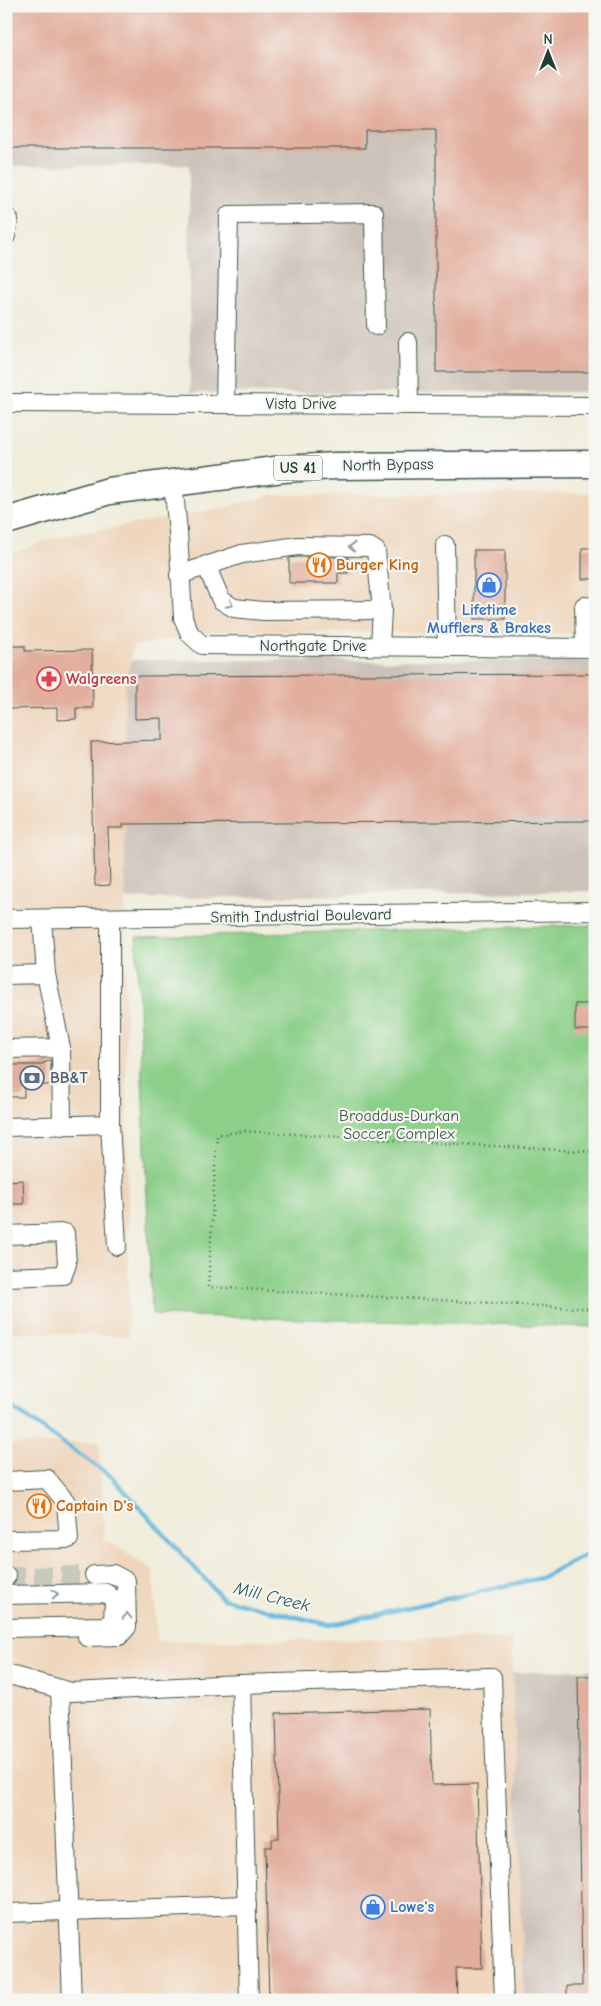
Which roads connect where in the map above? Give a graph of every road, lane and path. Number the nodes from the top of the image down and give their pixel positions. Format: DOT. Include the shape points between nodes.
graph roads {
  1 [pos="6,218"];
  2 [pos="6,235"];
  3 [pos="376,326"];
  4 [pos="408,342"];
  5 [pos="6,403"];
  6 [pos="225,404"];
  7 [pos="409,405"];
  8 [pos="595,406"];
  9 [pos="595,464"];
  10 [pos="172,482"];
  11 [pos="6,520"];
  12 [pos="445,545"];
  13 [pos="206,565"];
  14 [pos="179,575"];
  15 [pos="595,607"];
  16 [pos="382,610"];
  17 [pos="380,646"];
  18 [pos="447,647"];
  19 [pos="590,648"];
  20 [pos="595,911"];
  21 [pos="110,918"];
  22 [pos="6,919"];
  23 [pos="42,919"];
  24 [pos="46,974"];
  25 [pos="6,975"];
  26 [pos="61,1048"];
  27 [pos="6,1049"];
  28 [pos="110,1124"];
  29 [pos="62,1126"];
  30 [pos="6,1127"];
  31 [pos="595,1152"];
  32 [pos="6,1235"];
  33 [pos="117,1246"];
  34 [pos="6,1277"];
  35 [pos="595,1309"];
  36 [pos="6,1482"];
  37 [pos="6,1540"];
  38 [pos="94,1575"];
  39 [pos="126,1592"];
  40 [pos="106,1593"];
  41 [pos="6,1596"];
  42 [pos="6,1628"];
  43 [pos="6,1640"];
  44 [pos="6,1674"];
  45 [pos="241,1684"];
  46 [pos="60,1689"];
  47 [pos="247,1905"];
  48 [pos="68,1911"];
  49 [pos="6,1913"];
  50 [pos="72,2000"];
  51 [pos="249,2000"];
  52 [pos="504,2000"];
  1 -- 2 [label="street" via="10,219"];
  3 -- 6 [label="street" via="374,213 229,215"];
  4 -- 7 [label="street"];
  5 -- 6 [label="street, Vista Drive"];
  6 -- 7 [label="street, Vista Drive"];
  7 -- 8 [label="street, Vista Drive"];
  9 -- 10 [label="highway, North Bypass / US 41" via="335,466"];
  10 -- 11 [label="highway, North Bypass / US 41" via="109,491"];
  10 -- 14 [label="street, Northgate Drive"];
  12 -- 18 [label="street"];
  13 -- 14 [label="street"];
  13 -- 16 [label="street, one-way" via="221,600 234,608 263,611"];
  16 -- 13 [label="street, one-way" via="376,551 370,547 298,546 242,554"];
  14 -- 17 [label="street, Northgate Drive" via="183,618 190,634 202,646"];
  15 -- 19 [label="street" via="584,606"];
  16 -- 17 [label="street"];
  17 -- 18 [label="street, Northgate Drive"];
  18 -- 19 [label="street, Northgate Drive"];
  20 -- 21 [label="street, Smith Industrial Boulevard"];
  21 -- 23 [label="street, Smith Industrial Boulevard"];
  21 -- 28 [label="street"];
  22 -- 23 [label="street, Smith Industrial Boulevard"];
  23 -- 24 [label="street"];
  24 -- 25 [label="street"];
  24 -- 26 [label="street"];
  26 -- 27 [label="street"];
  26 -- 29 [label="street"];
  28 -- 29 [label="street"];
  28 -- 33 [label="street"];
  29 -- 30 [label="street"];
  31 -- 35 [label="path" via="244,1132 217,1135 208,1287"];
  32 -- 34 [label="street" via="65,1233 67,1264 63,1275"];
  36 -- 37 [label="street" via="47,1479 66,1502 68,1539"];
  38 -- 39 [label="street" via="113,1574 126,1581"];
  39 -- 40 [label="street"];
  43 -- 39 [label="street, one-way" via="119,1636 127,1627"];
  41 -- 40 [label="street, one-way"];
  40 -- 42 [label="street" via="114,1600 113,1622 104,1626"];
  44 -- 46 [label="street"];
  45 -- 46 [label="street" via="71,1692"];
  45 -- 47 [label="street"];
  45 -- 52 [label="street" via="492,1677"];
  46 -- 48 [label="street"];
  47 -- 48 [label="street"];
  47 -- 51 [label="street"];
  48 -- 49 [label="street"];
  48 -- 50 [label="street"];
}
